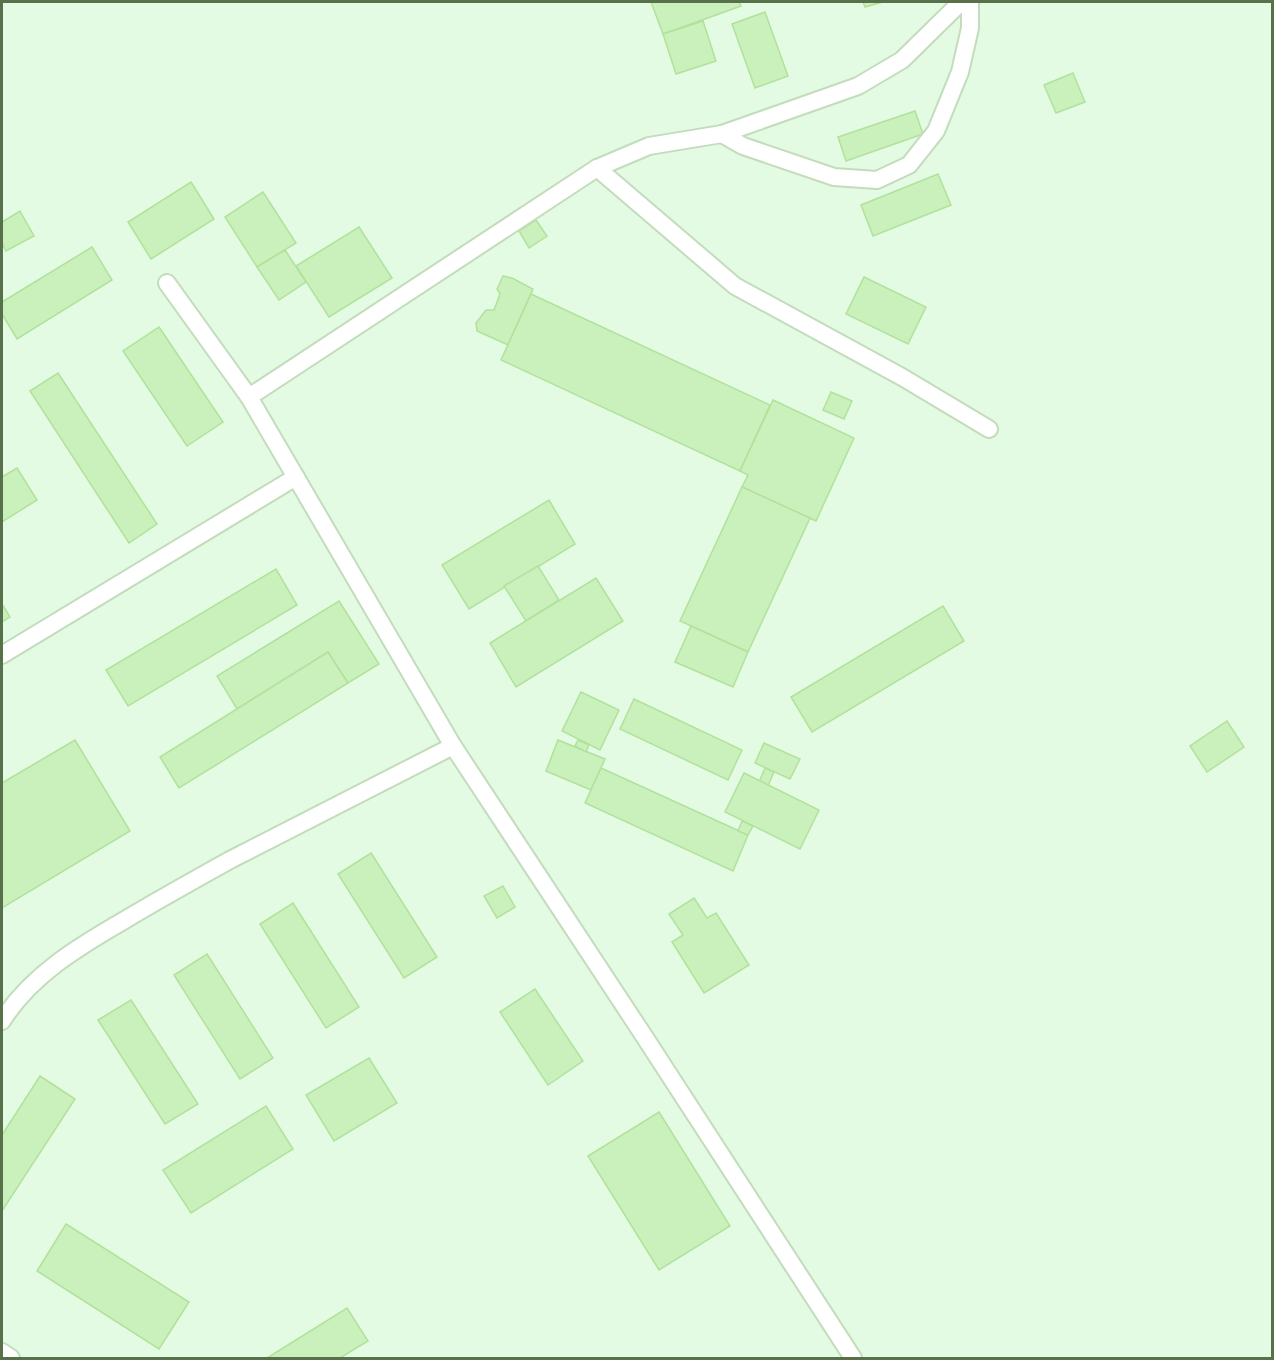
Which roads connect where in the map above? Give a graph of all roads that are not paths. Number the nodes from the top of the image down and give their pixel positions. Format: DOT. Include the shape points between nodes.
graph roads {
  1 [pos="961,2"];
  2 [pos="970,2"];
  3 [pos="722,134"];
  4 [pos="597,168"];
  5 [pos="167,283"];
  6 [pos="249,397"];
  7 [pos="989,429"];
  8 [pos="296,477"];
  9 [pos="2,655"];
  10 [pos="453,746"];
  11 [pos="2,1021"];
  12 [pos="2,1352"];
  13 [pos="11,1359"];
  14 [pos="853,1359"];
  1 -- 3 [label="lane" via="902,60 858,86"];
  2 -- 3 [label="lane" via="970,28 960,72 936,131 909,165 877,180 834,177 743,146"];
  3 -- 4 [label="lane" via="649,146"];
  4 -- 6 [label="lane"];
  4 -- 7 [label="lane" via="735,286"];
  5 -- 6 [label="lane"];
  6 -- 8 [label="lane"];
  8 -- 9 [label="lane"];
  8 -- 10 [label="lane"];
  10 -- 11 [label="lane" via="173,891 71,952 38,979"];
  10 -- 14 [label="lane"];
  12 -- 13 [label="lane"];
}
